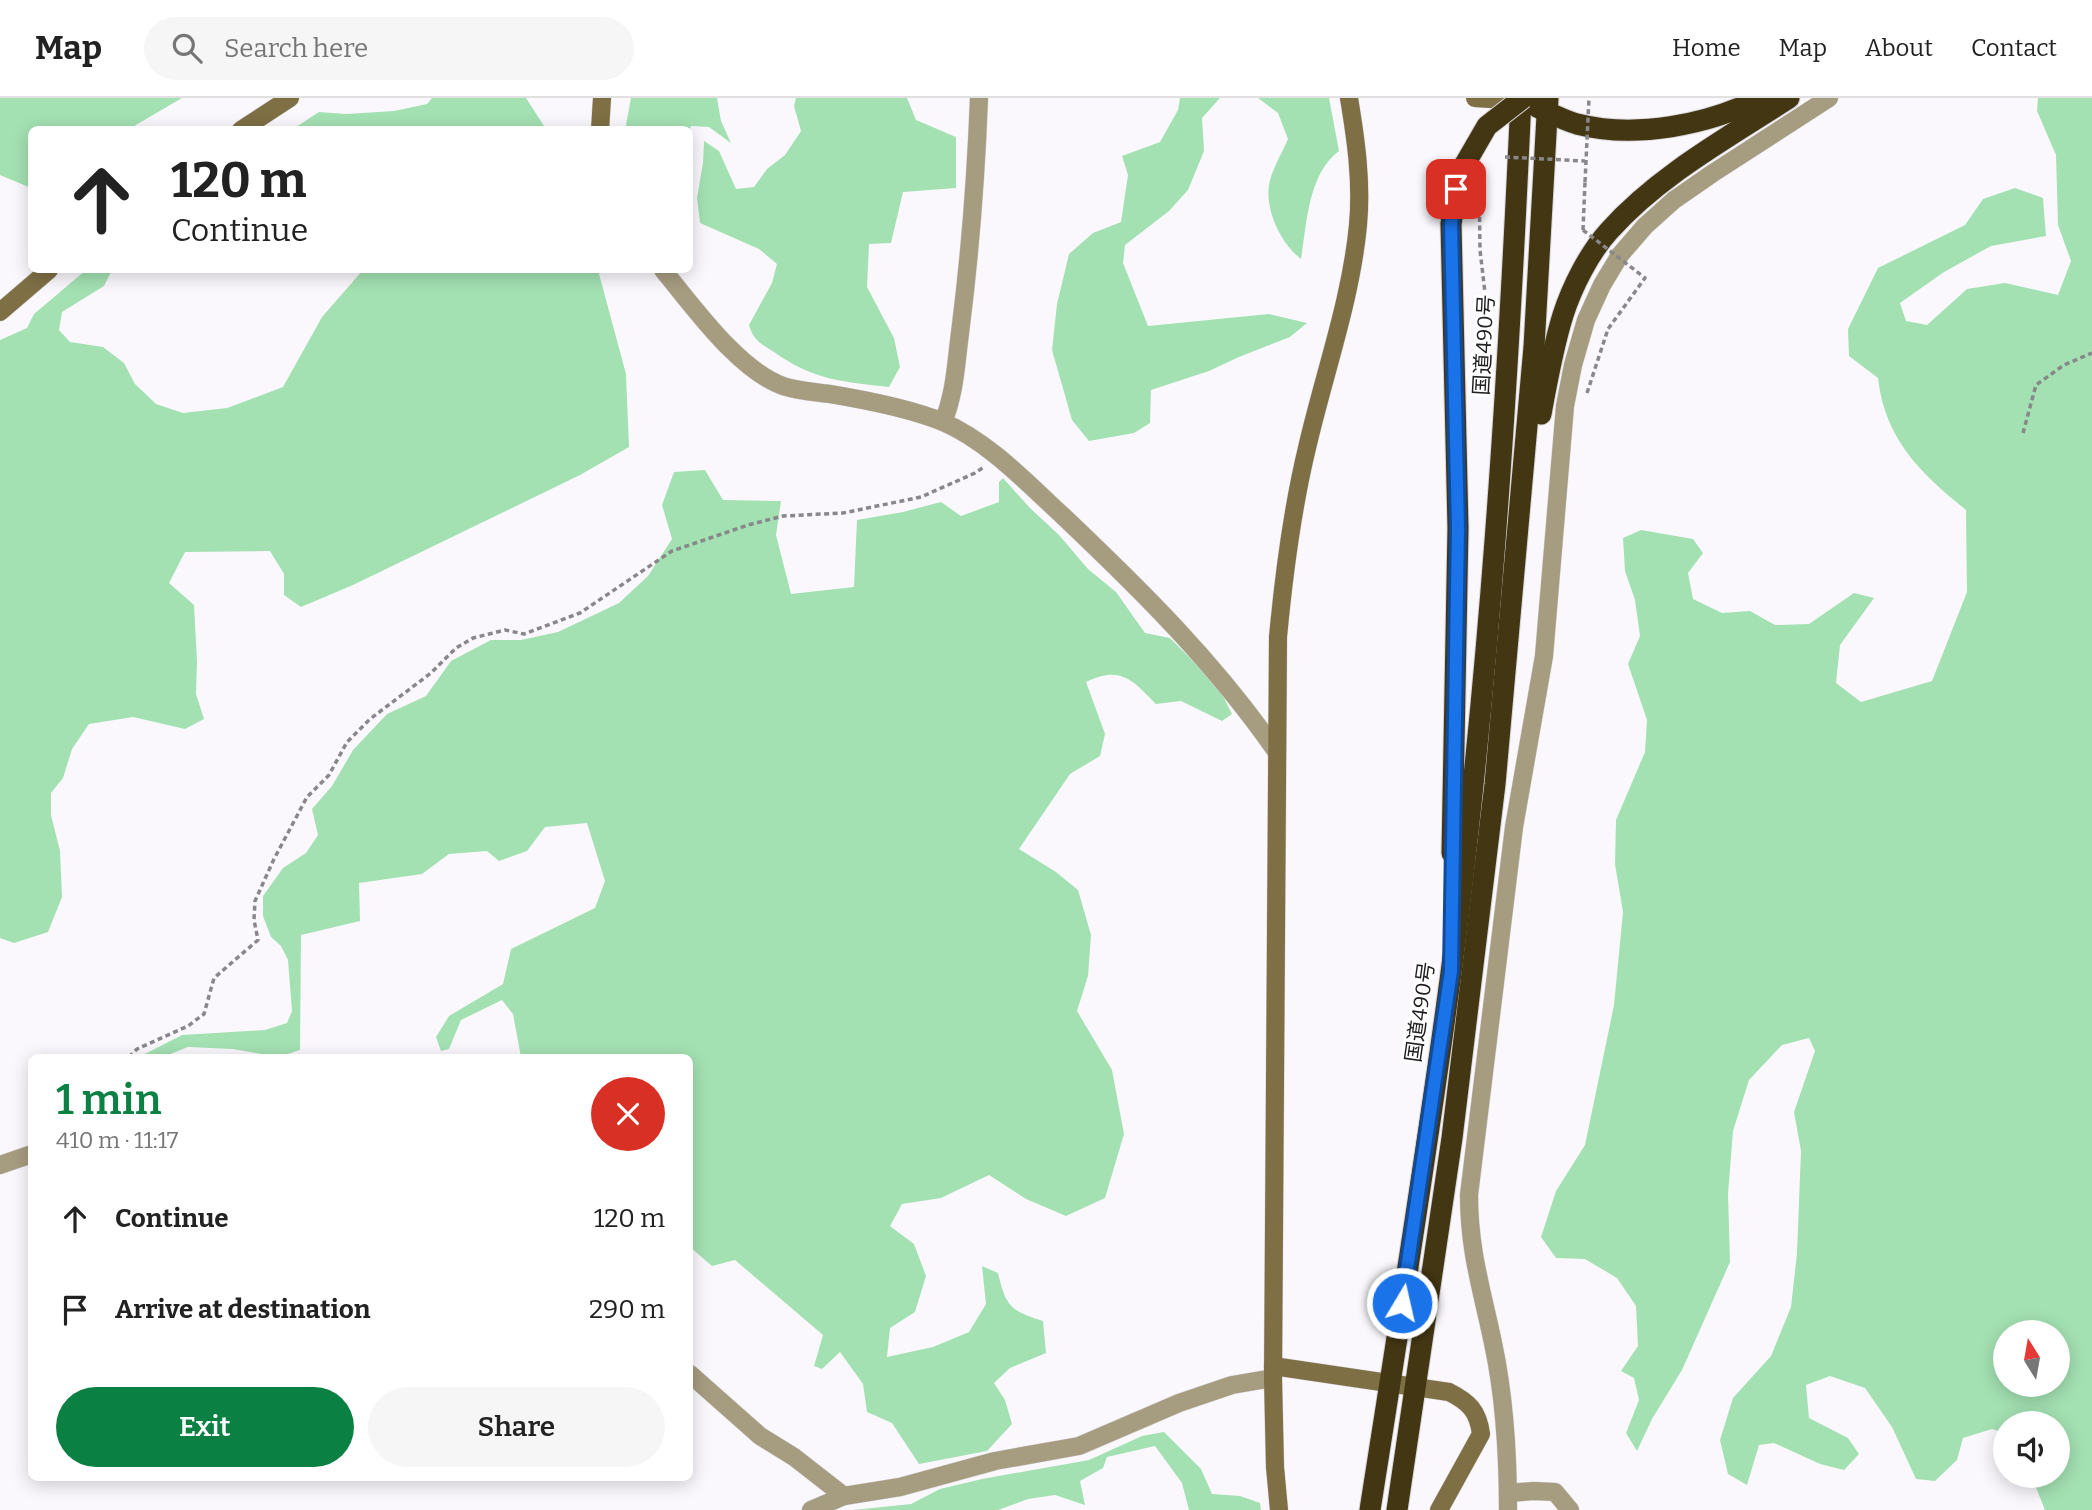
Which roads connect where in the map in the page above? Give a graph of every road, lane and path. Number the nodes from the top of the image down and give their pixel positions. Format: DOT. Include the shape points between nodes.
graph roads {
  1 [pos="290,98"];
  2 [pos="602,98"];
  3 [pos="979,98"];
  4 [pos="1349,98"];
  5 [pos="1475,98"];
  6 [pos="1589,98"];
  7 [pos="1761,98"];
  8 [pos="1789,98"];
  9 [pos="1829,98"];
  10 [pos="1522,99"];
  11 [pos="1548,105"];
  12 [pos="247,126"];
  13 [pos="600,126"];
  14 [pos="1495,157"];
  15 [pos="1585,161"];
  16 [pos="1472,169"];
  17 [pos="46,273"];
  18 [pos="666,273"];
  19 [pos="1487,310"];
  20 [pos="0,312"];
  21 [pos="2092,353"];
  22 [pos="1585,398"];
  23 [pos="943,422"];
  24 [pos="2022,433"];
  25 [pos="997,457"];
  26 [pos="1521,510"];
  27 [pos="1276,751"];
  28 [pos="1451,971"];
  29 [pos="133,1054"];
  30 [pos="28,1155"];
  31 [pos="0,1165"];
  32 [pos="1273,1372"];
  33 [pos="693,1377"];
  34 [pos="1390,1382"];
  35 [pos="1415,1385"];
  36 [pos="844,1496"];
  37 [pos="1508,1502"];
  38 [pos="811,1510"];
  39 [pos="1279,1510"];
  40 [pos="1370,1510"];
  41 [pos="1397,1510"];
  42 [pos="1439,1510"];
  43 [pos="1570,1510"];
  1 -- 12 [label="street"];
  2 -- 13 [label="street"];
  3 -- 23 [label="street" via="964,306 951,404"];
  4 -- 27 [label="street" via="1359,175 1358,225 1286,551 1278,637"];
  5 -- 10 [label="street"];
  6 -- 15 [label="path, bridge"];
  7 -- 11 [label="highway" via="1684,124 1653,128 1577,124"];
  8 -- 26 [label="highway" via="1654,189 1608,232 1564,313"];
  9 -- 37 [label="street" via="1674,200 1645,226 1602,285 1573,365 1565,406 1544,656 1514,827 1469,1195 1475,1267 1501,1384"];
  10 -- 11 [label="highway"];
  10 -- 16 [label="highway, bridge" via="1487,126"];
  10 -- 28 [label="highway, 国道490号" via="1494,545"];
  11 -- 26 [label="highway"];
  14 -- 15 [label="path, bridge"];
  15 -- 22 [label="path, bridge" via="1583,230 1645,278 1608,329"];
  16 -- 19 [label="path"];
  16 -- 28 [label="highway" via="1456,189 1451,224 1458,528"];
  17 -- 20 [label="street"];
  18 -- 23 [label="street" via="723,341 762,376 784,386 871,401"];
  21 -- 24 [label="path" via="2036,385"];
  23 -- 25 [label="street"];
  25 -- 27 [label="street" via="1192,643"];
  25 -- 29 [label="path" via="975,473 921,497 843,513 783,516 672,551 580,613 524,634 505,630 473,638 456,648 362,727 329,775 307,797 255,901 258,940 214,978 204,1014"];
  26 -- 35 [label="highway" via="1475,963"];
  27 -- 32 [label="street"];
  28 -- 34 [label="highway, 国道490号"];
  30 -- 31 [label="street"];
  32 -- 34 [label="street"];
  32 -- 36 [label="street" via="1179,1403 1079,1446"];
  32 -- 39 [label="street"];
  33 -- 36 [label="street" via="760,1436"];
  34 -- 35 [label="street"];
  34 -- 40 [label="highway, 国道490号"];
  35 -- 41 [label="highway"];
  35 -- 42 [label="street" via="1462,1398 1479,1420 1475,1448"];
  36 -- 38 [label="street"];
  37 -- 43 [label="street" via="1534,1491 1555,1492"];
}
